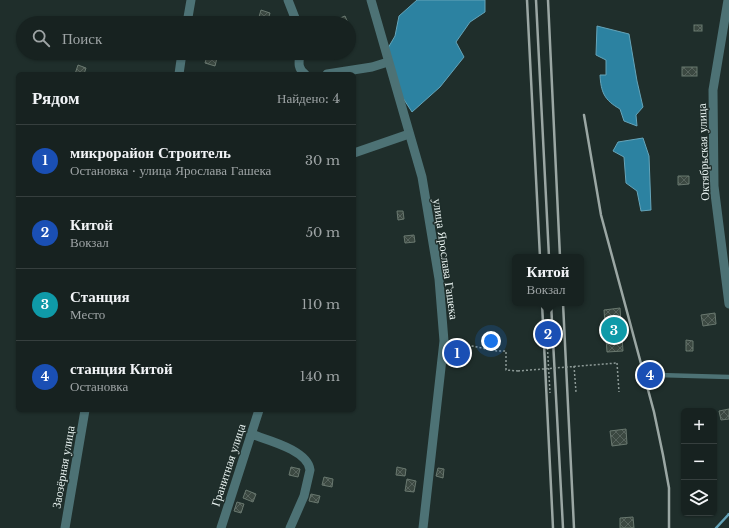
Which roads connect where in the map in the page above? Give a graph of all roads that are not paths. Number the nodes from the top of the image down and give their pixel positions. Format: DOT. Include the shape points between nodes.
graph roads {
  1 [pos="191,0"];
  2 [pos="288,0"];
  3 [pos="371,0"];
  4 [pos="728,0"];
  5 [pos="188,16"];
  6 [pos="294,16"];
  7 [pos="181,60"];
  8 [pos="299,60"];
  9 [pos="388,62"];
  10 [pos="179,72"];
  11 [pos="303,72"];
  12 [pos="340,72"];
  13 [pos="409,134"];
  14 [pos="356,152"];
  15 [pos="729,304"];
  16 [pos="658,375"];
  17 [pos="729,377"];
  18 [pos="85,412"];
  19 [pos="258,412"];
  20 [pos="251,434"];
  21 [pos="64,528"];
  22 [pos="221,528"];
  23 [pos="290,528"];
  24 [pos="423,528"];
  1 -- 5 [label="street"];
  2 -- 6 [label="street"];
  3 -- 9 [label="street, улица Ярослава Гашека"];
  4 -- 15 [label="street, Октябрьская улица" via="713,98 714,186"];
  7 -- 10 [label="street"];
  8 -- 11 [label="street" via="298,66"];
  9 -- 12 [label="street"];
  9 -- 13 [label="street, улица Ярослава Гашека"];
  13 -- 14 [label="street"];
  13 -- 24 [label="street, улица Ярослава Гашека" via="422,177 439,279 444,341"];
  16 -- 17 [label="lane"];
  18 -- 21 [label="street, Заозёрная улица"];
  19 -- 20 [label="street, Гранитная улица"];
  20 -- 22 [label="street, Гранитная улица"];
  20 -- 23 [label="street" via="285,446 297,453 310,466 304,496"];
}
